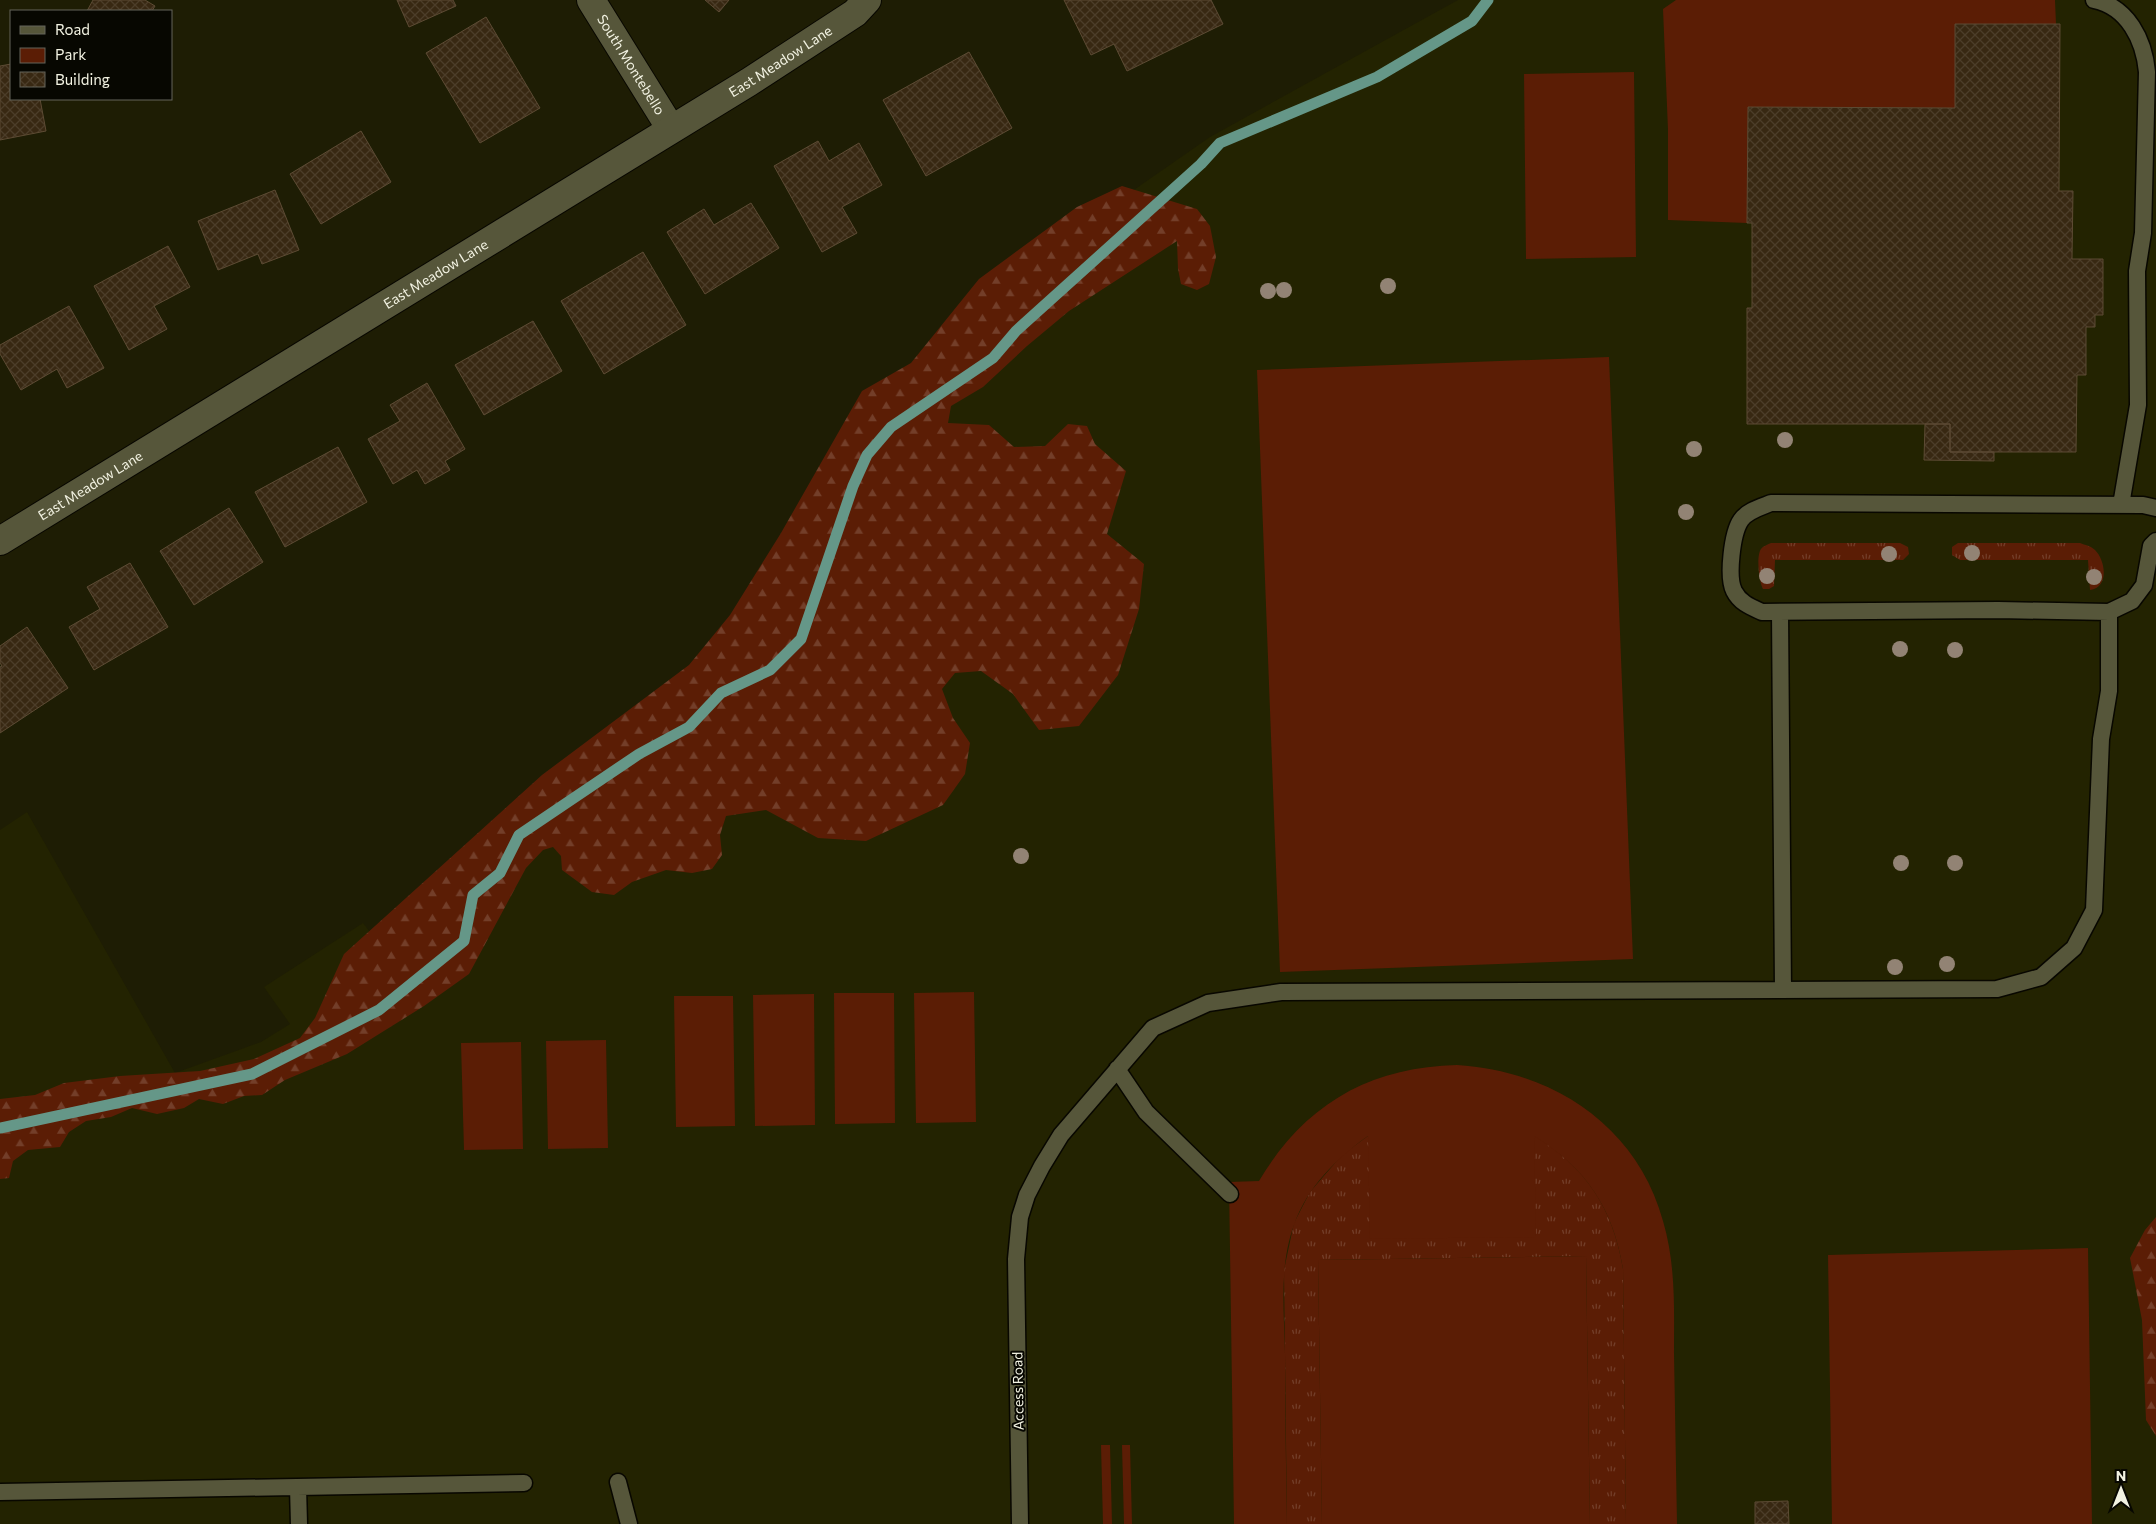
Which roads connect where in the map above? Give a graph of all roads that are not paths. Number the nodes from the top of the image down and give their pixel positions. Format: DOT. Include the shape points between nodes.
graph roads {
  1 [pos="591,0"];
  2 [pos="867,0"];
  3 [pos="2094,0"];
  4 [pos="671,130"];
  5 [pos="2120,505"];
  6 [pos="2156,508"];
  7 [pos="2156,540"];
  8 [pos="0,541"];
  9 [pos="1780,612"];
  10 [pos="2109,612"];
  11 [pos="1782,990"];
  12 [pos="1117,1069"];
  13 [pos="1230,1194"];
  14 [pos="618,1482"];
  15 [pos="524,1483"];
  16 [pos="298,1487"];
  17 [pos="0,1492"];
  18 [pos="299,1524"];
  19 [pos="629,1524"];
  20 [pos="1020,1524"];
  1 -- 4 [label="street, South Montebello"];
  2 -- 4 [label="street, East Meadow Lane" via="855,13"];
  3 -- 5 [label="lane" via="2113,7 2129,21 2138,34 2147,72 2143,233 2137,271 2138,405"];
  4 -- 8 [label="street, East Meadow Lane"];
  5 -- 6 [label="lane"];
  5 -- 9 [label="lane" via="1771,503 1742,518 1733,536 1732,581 1734,591 1744,604 1762,612"];
  7 -- 10 [label="lane" via="2151,546 2144,585 2132,601"];
  9 -- 10 [label="lane"];
  9 -- 11 [label="lane"];
  10 -- 11 [label="lane, Access Road" via="2109,691 2102,739 2094,910 2074,948 2041,977 1997,989"];
  11 -- 12 [label="lane, Access Road" via="1281,992 1208,1002 1180,1015 1153,1028"];
  12 -- 13 [label="lane" via="1146,1112"];
  12 -- 20 [label="lane, Access Road" via="1061,1135 1027,1195 1020,1217 1016,1259"];
  14 -- 19 [label="lane"];
  15 -- 16 [label="lane"];
  16 -- 17 [label="lane"];
  16 -- 18 [label="lane"];
}
